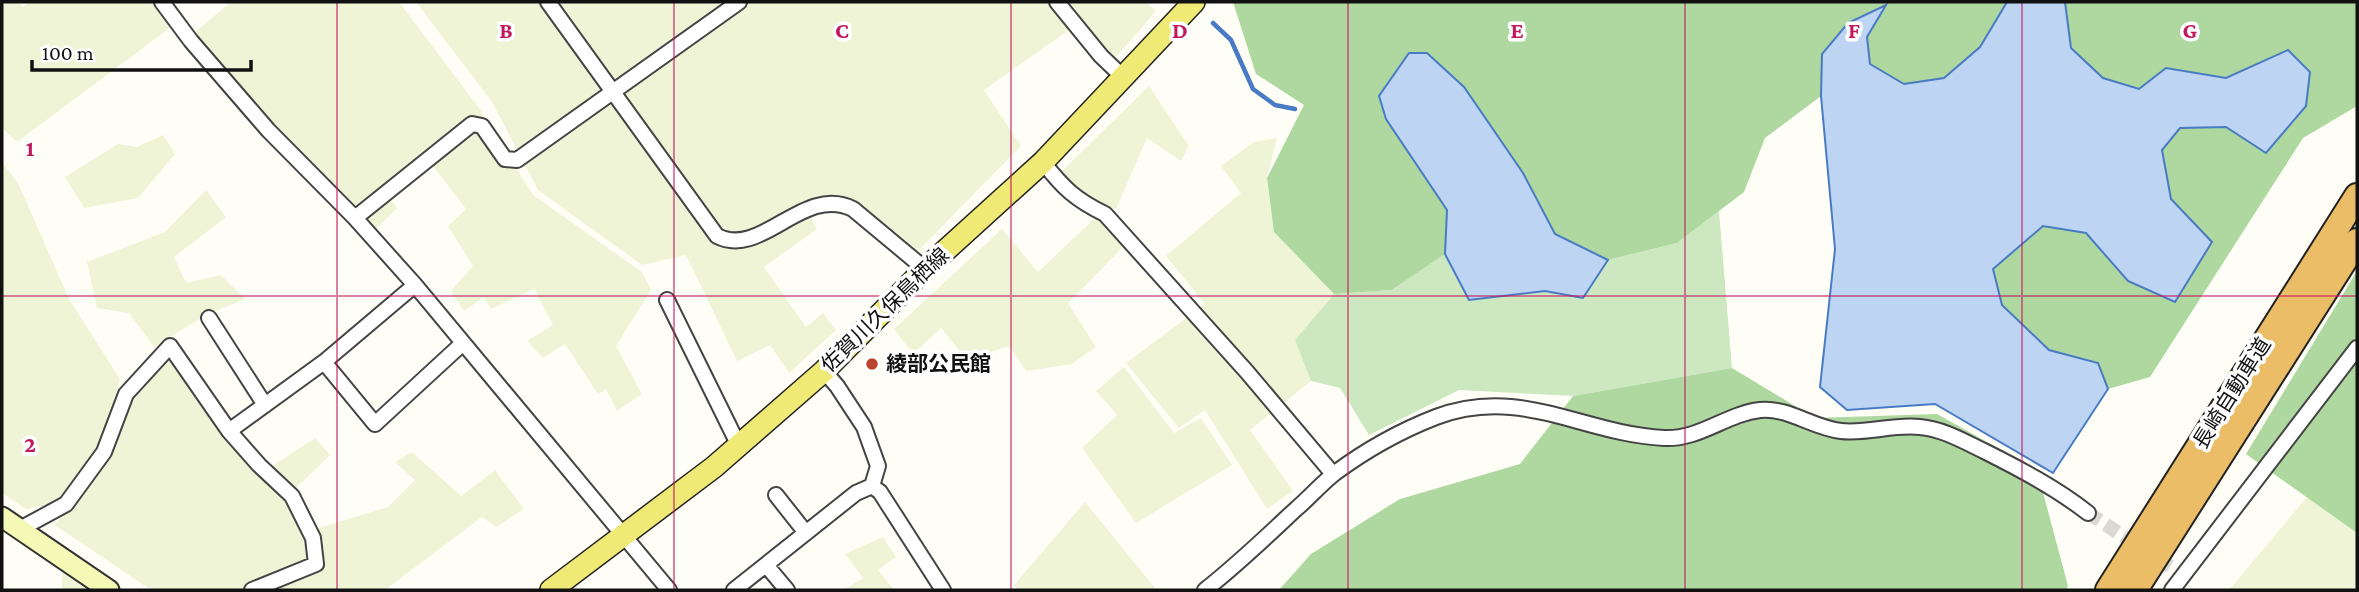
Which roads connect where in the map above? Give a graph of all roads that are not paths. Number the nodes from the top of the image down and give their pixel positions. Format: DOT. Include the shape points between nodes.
graph roads {
  1 [pos="162,2"];
  2 [pos="548,2"];
  3 [pos="739,2"];
  4 [pos="1057,2"];
  5 [pos="1194,2"];
  6 [pos="1124,78"];
  7 [pos="613,92"];
  8 [pos="1043,162"];
  9 [pos="2357,196"];
  10 [pos="355,218"];
  11 [pos="2357,241"];
  12 [pos="925,269"];
  13 [pos="415,285"];
  14 [pos="667,300"];
  15 [pos="209,318"];
  16 [pos="463,343"];
  17 [pos="2357,348"];
  18 [pos="324,362"];
  19 [pos="824,371"];
  20 [pos="265,405"];
  21 [pos="229,431"];
  22 [pos="739,446"];
  23 [pos="1334,474"];
  24 [pos="872,486"];
  25 [pos="776,495"];
  26 [pos="2088,513"];
  27 [pos="2,517"];
  28 [pos="20,529"];
  29 [pos="806,533"];
  30 [pos="623,537"];
  31 [pos="766,565"];
  32 [pos="109,590"];
  33 [pos="252,590"];
  34 [pos="551,590"];
  35 [pos="669,590"];
  36 [pos="734,590"];
  37 [pos="788,590"];
  38 [pos="943,590"];
  39 [pos="1205,590"];
  40 [pos="2108,590"];
  41 [pos="2135,590"];
  42 [pos="2172,590"];
  1 -- 10 [label="street" via="268,130"];
  2 -- 7 [label="street"];
  3 -- 7 [label="street"];
  4 -- 6 [label="street"];
  5 -- 6 [label="main road, 佐賀川久保鳥栖線"];
  6 -- 8 [label="main road, 佐賀川久保鳥栖線"];
  7 -- 10 [label="street" via="517,160 505,159 481,126 472,124"];
  7 -- 12 [label="street" via="724,240 751,238 804,208 840,202"];
  8 -- 12 [label="main road, 佐賀川久保鳥栖線"];
  8 -- 23 [label="street" via="1063,187 1105,214"];
  9 -- 40 [label="highway, 長崎自動車道"];
  10 -- 13 [label="street"];
  11 -- 41 [label="highway, 長崎自動車道"];
  12 -- 19 [label="main road, 佐賀川久保鳥栖線"];
  13 -- 16 [label="street"];
  13 -- 18 [label="street"];
  14 -- 22 [label="street"];
  15 -- 20 [label="street"];
  16 -- 18 [label="street" via="375,424"];
  16 -- 30 [label="street"];
  17 -- 42 [label="street"];
  18 -- 20 [label="street"];
  19 -- 22 [label="main road, 佐賀川久保鳥栖線"];
  19 -- 24 [label="street" via="864,428 878,466"];
  20 -- 21 [label="street"];
  21 -- 28 [label="street" via="170,346 126,394 104,452 66,504"];
  21 -- 33 [label="street" via="292,496 313,538 317,564"];
  22 -- 30 [label="main road, 佐賀川久保鳥栖線"];
  23 -- 26 [label="street" via="1397,433 1462,408 1511,406 1663,438 1681,438 1741,414 1777,410 1843,432 1903,426 1944,432 2023,471"];
  23 -- 39 [label="street"];
  24 -- 29 [label="street" via="856,493"];
  24 -- 38 [label="street"];
  25 -- 29 [label="street"];
  27 -- 28 [label="main road"];
  28 -- 32 [label="main road"];
  29 -- 31 [label="street"];
  30 -- 34 [label="main road, 佐賀川久保鳥栖線"];
  30 -- 35 [label="street"];
  31 -- 36 [label="street"];
  31 -- 37 [label="street"];
}
